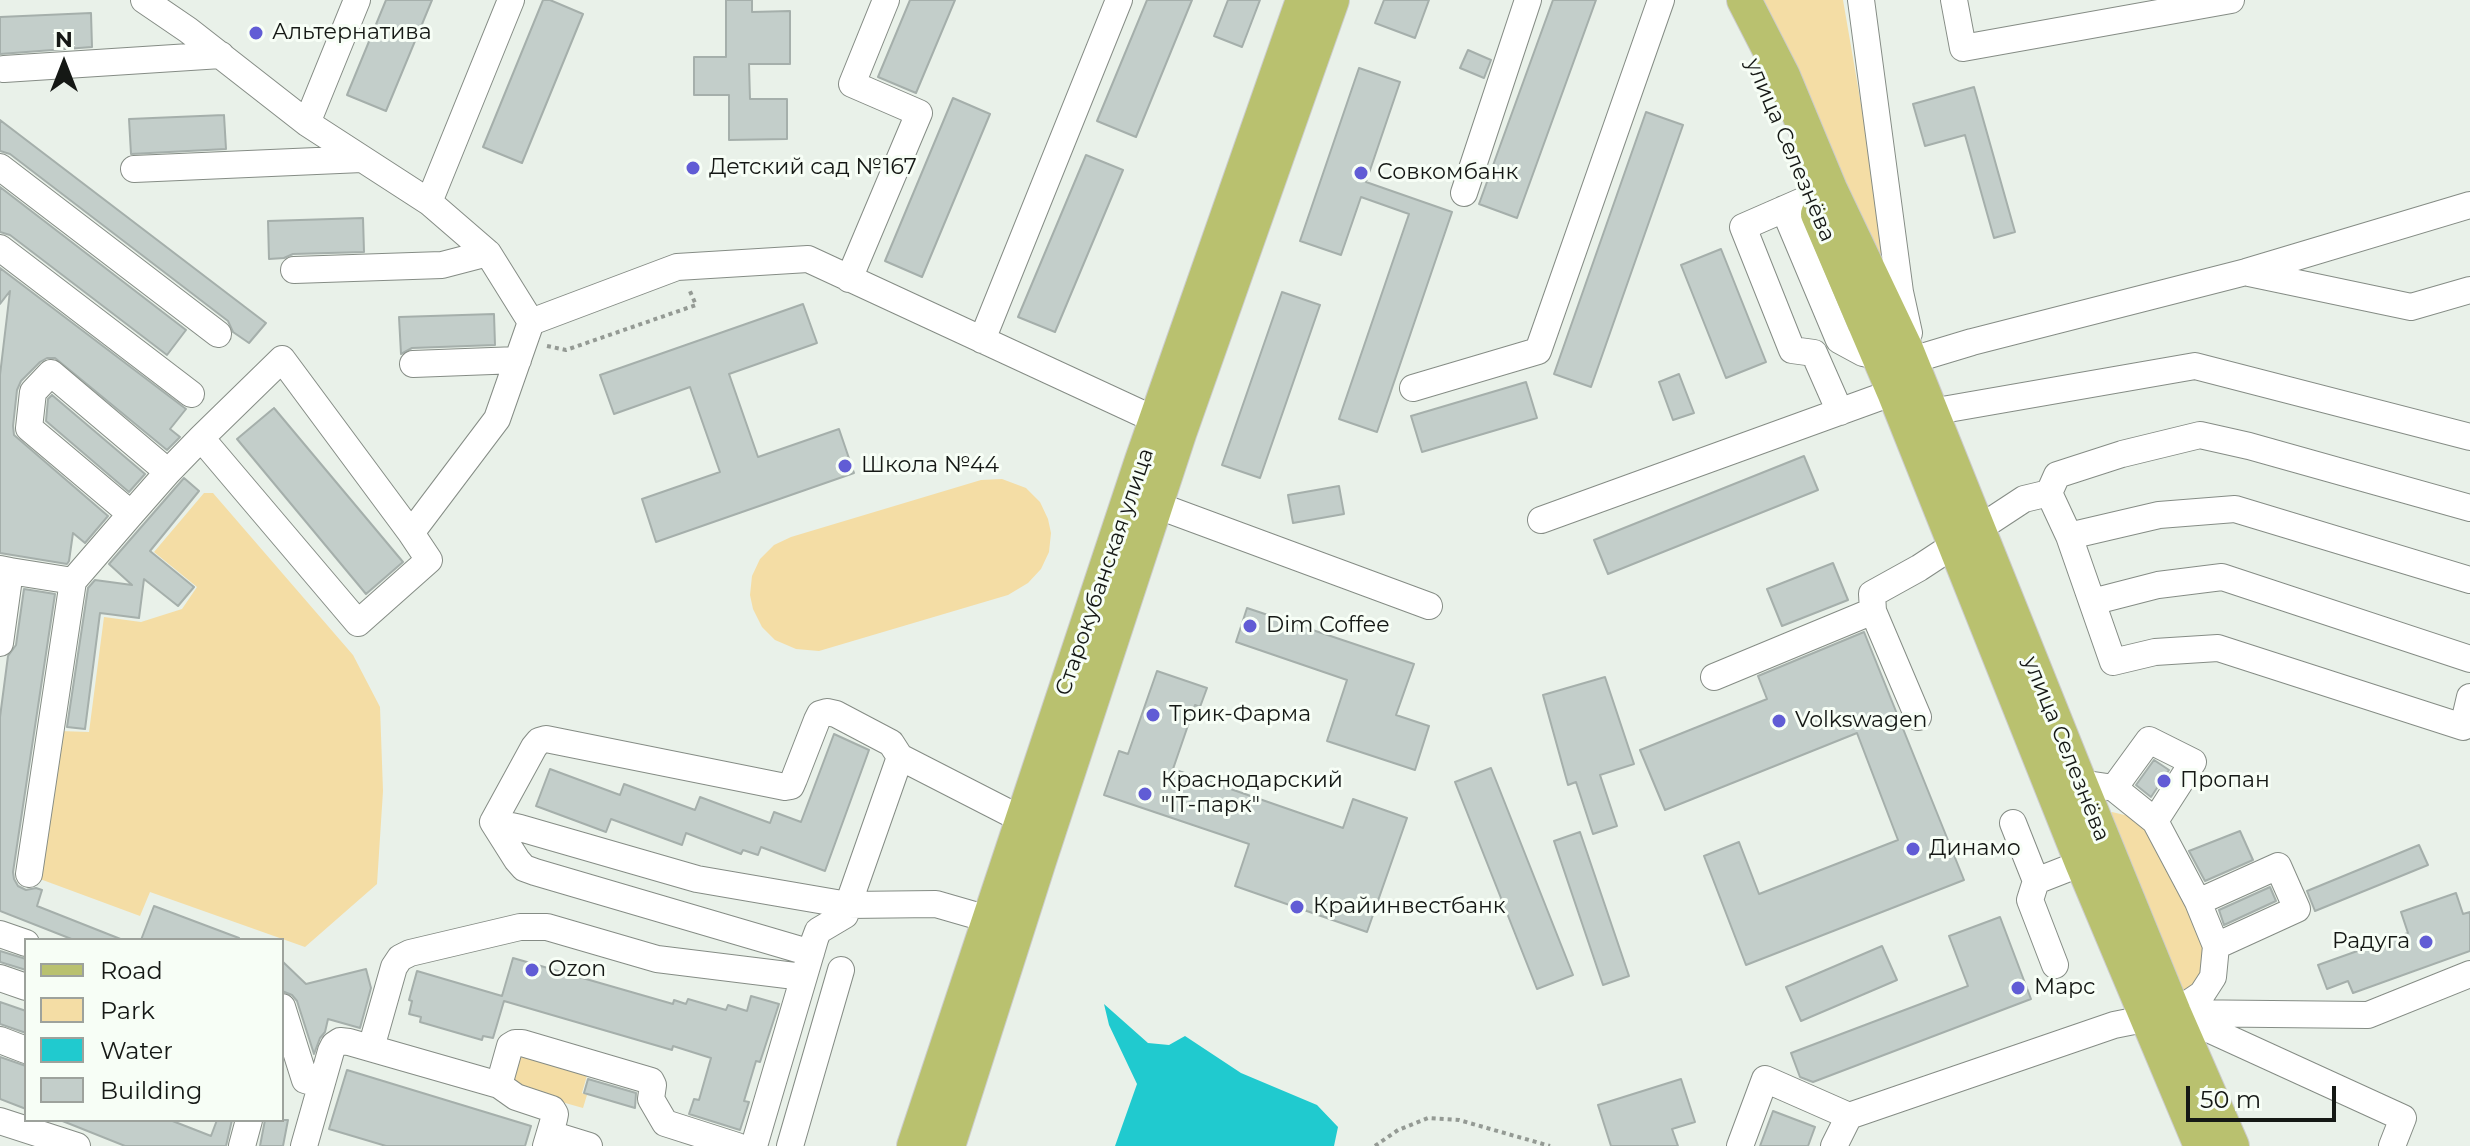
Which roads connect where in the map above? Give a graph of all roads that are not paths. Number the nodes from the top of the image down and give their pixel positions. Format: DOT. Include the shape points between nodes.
graph roads {
  1 [pos="144,0"];
  2 [pos="357,0"];
  3 [pos="511,0"];
  4 [pos="886,0"];
  5 [pos="1119,0"];
  6 [pos="1303,0"];
  7 [pos="1332,0"];
  8 [pos="1528,0"];
  9 [pos="1661,0"];
  10 [pos="1718,0"];
  11 [pos="1744,0"];
  12 [pos="1861,0"];
  13 [pos="1954,0"];
  14 [pos="2231,0"];
  15 [pos="221,55"];
  16 [pos="4,69"];
  17 [pos="307,123"];
  18 [pos="362,159"];
  19 [pos="0,167"];
  20 [pos="134,169"];
  21 [pos="1464,193"];
  22 [pos="1809,199"];
  23 [pos="429,202"];
  24 [pos="2470,205"];
  25 [pos="0,248"];
  26 [pos="488,253"];
  27 [pos="1882,265"];
  28 [pos="294,270"];
  29 [pos="2246,272"];
  30 [pos="849,279"];
  31 [pos="2470,290"];
  32 [pos="218,334"];
  33 [pos="982,340"];
  34 [pos="525,341"];
  35 [pos="1898,355"];
  36 [pos="413,364"];
  37 [pos="1413,388"];
  38 [pos="1894,392"];
  39 [pos="191,394"];
  40 [pos="1840,412"];
  41 [pos="1931,412"];
  42 [pos="1168,426"];
  43 [pos="2470,437"];
  44 [pos="201,438"];
  45 [pos="168,472"];
  46 [pos="2049,493"];
  47 [pos="1156,505"];
  48 [pos="2470,508"];
  49 [pos="131,514"];
  50 [pos="1541,520"];
  51 [pos="411,533"];
  52 [pos="2069,536"];
  53 [pos="1966,537"];
  54 [pos="5,570"];
  55 [pos="2470,580"];
  56 [pos="73,581"];
  57 [pos="2092,602"];
  58 [pos="1429,606"];
  59 [pos="1873,611"];
  60 [pos="0,643"];
  61 [pos="2470,659"];
  62 [pos="1714,677"];
  63 [pos="2470,697"];
  64 [pos="1918,717"];
  65 [pos="900,757"];
  66 [pos="2067,788"];
  67 [pos="2114,788"];
  68 [pos="1021,819"];
  69 [pos="2155,821"];
  70 [pos="493,822"];
  71 [pos="2013,823"];
  72 [pos="2082,863"];
  73 [pos="29,874"];
  74 [pos="2036,881"];
  75 [pos="2198,902"];
  76 [pos="848,905"];
  77 [pos="988,919"];
  78 [pos="0,934"];
  79 [pos="24,942"];
  80 [pos="2216,946"];
  81 [pos="807,965"];
  82 [pos="2055,965"];
  83 [pos="841,970"];
  84 [pos="2470,974"];
  85 [pos="0,978"];
  86 [pos="24,986"];
  87 [pos="284,1013"];
  88 [pos="2161,1016"];
  89 [pos="0,1040"];
  90 [pos="371,1048"];
  91 [pos="24,1049"];
  92 [pos="321,1085"];
  93 [pos="499,1085"];
  94 [pos="1849,1116"];
  95 [pos="0,1121"];
  96 [pos="248,1122"];
  97 [pos="0,1138"];
  98 [pos="548,1140"];
  99 [pos="29,1146"];
  100 [pos="77,1146"];
  101 [pos="242,1146"];
  102 [pos="304,1146"];
  103 [pos="589,1146"];
  104 [pos="737,1146"];
  105 [pos="754,1146"];
  106 [pos="790,1146"];
  107 [pos="914,1146"];
  108 [pos="948,1146"];
  109 [pos="1740,1146"];
  110 [pos="1834,1146"];
  111 [pos="2201,1146"];
  112 [pos="2232,1146"];
  113 [pos="2392,1146"];
  1 -- 15 [label="street"];
  2 -- 17 [label="street"];
  3 -- 23 [label="street"];
  4 -- 30 [label="street" via="852,84 919,113"];
  5 -- 33 [label="street"];
  6 -- 42 [label="main road, Старокубанская улица"];
  7 -- 42 [label="main road, Старокубанская улица"];
  8 -- 21 [label="street"];
  9 -- 37 [label="street" via="1538,351"];
  10 -- 22 [label="main road, улица Селезнёва" via="1760,78"];
  11 -- 22 [label="main road, улица Селезнёва" via="1783,76"];
  12 -- 27 [label="street, улица Селезнёва"];
  13 -- 14 [label="street" via="1963,48"];
  15 -- 16 [label="street"];
  15 -- 17 [label="street"];
  17 -- 18 [label="street"];
  18 -- 20 [label="street"];
  18 -- 23 [label="street"];
  19 -- 32 [label="street"];
  22 -- 27 [label="main road, улица Селезнёва"];
  22 -- 35 [label="main road, улица Селезнёва"];
  22 -- 35 [label="street" via="1839,340 1863,353"];
  22 -- 40 [label="street" via="1743,227 1792,350 1814,353"];
  23 -- 26 [label="street"];
  24 -- 29 [label="street"];
  25 -- 39 [label="street"];
  26 -- 28 [label="street" via="442,265"];
  26 -- 34 [label="street"];
  27 -- 35 [label="main road, улица Селезнёва"];
  29 -- 31 [label="street" via="2411,307"];
  29 -- 35 [label="street" via="1972,342"];
  30 -- 33 [label="street"];
  30 -- 34 [label="street" via="808,259 677,267"];
  33 -- 42 [label="street"];
  34 -- 36 [label="street"];
  34 -- 51 [label="street" via="497,419"];
  35 -- 38 [label="main road, улица Селезнёва"];
  35 -- 41 [label="main road, улица Селезнёва"];
  38 -- 40 [label="street"];
  38 -- 53 [label="main road, улица Селезнёва"];
  40 -- 50 [label="street"];
  41 -- 43 [label="street" via="2195,366"];
  41 -- 53 [label="main road, улица Селезнёва"];
  42 -- 47 [label="main road, Старокубанская улица"];
  42 -- 68 [label="main road, Старокубанская улица"];
  44 -- 45 [label="street"];
  44 -- 51 [label="street" via="282,359"];
  44 -- 51 [label="street" via="358,623 429,560"];
  45 -- 49 [label="street"];
  45 -- 49 [label="street" via="51,373 33,392 29,428"];
  46 -- 48 [label="street" via="2057,475 2200,435"];
  46 -- 52 [label="street"];
  46 -- 53 [label="street" via="2024,499"];
  47 -- 58 [label="street"];
  47 -- 108 [label="main road, Старокубанская улица"];
  49 -- 56 [label="street"];
  52 -- 55 [label="street" via="2159,515 2235,509"];
  52 -- 57 [label="street"];
  53 -- 59 [label="street" via="1872,594"];
  53 -- 66 [label="main road, улица Селезнёва"];
  54 -- 56 [label="street"];
  54 -- 60 [label="street"];
  56 -- 73 [label="street"];
  57 -- 61 [label="street" via="2158,585 2222,577"];
  57 -- 63 [label="street" via="2113,662 2155,652 2218,648 2463,727"];
  59 -- 62 [label="street"];
  59 -- 64 [label="street"];
  65 -- 68 [label="street"];
  65 -- 70 [label="street" via="891,743 827,712 820,714 791,786 785,787 546,739 534,747"];
  65 -- 76 [label="street"];
  66 -- 67 [label="street"];
  66 -- 72 [label="main road, улица Селезнёва"];
  66 -- 88 [label="main road, улица Селезнёва"];
  67 -- 69 [label="street"];
  67 -- 69 [label="street" via="2149,740 2193,762"];
  68 -- 77 [label="main road, Старокубанская улица"];
  69 -- 75 [label="street"];
  70 -- 76 [label="street" via="697,879"];
  70 -- 81 [label="street" via="524,868"];
  71 -- 74 [label="street"];
  72 -- 74 [label="street"];
  72 -- 88 [label="main road, улица Селезнёва"];
  74 -- 82 [label="street" via="2030,900"];
  75 -- 80 [label="street"];
  75 -- 80 [label="street" via="2278,866 2297,909"];
  76 -- 77 [label="street" via="936,904"];
  76 -- 81 [label="street" via="845,915 818,931"];
  77 -- 107 [label="main road, Старокубанская улица"];
  78 -- 79 [label="street"];
  80 -- 88 [label="street" via="2213,977 2202,994"];
  81 -- 90 [label="street" via="657,959 547,927 520,927 400,958"];
  81 -- 105 [label="street" via="788,1015"];
  83 -- 106 [label="street"];
  84 -- 88 [label="street" via="2368,1015"];
  85 -- 86 [label="street"];
  87 -- 92 [label="street" via="305,1080"];
  88 -- 94 [label="street" via="2114,1025"];
  88 -- 111 [label="main road, улица Селезнёва"];
  88 -- 112 [label="main road, улица Селезнёва"];
  88 -- 113 [label="street" via="2403,1118"];
  89 -- 91 [label="street"];
  90 -- 92 [label="street" via="340,1041 334,1045"];
  90 -- 93 [label="street"];
  92 -- 102 [label="street"];
  93 -- 98 [label="street" via="552,1109"];
  93 -- 104 [label="street" via="510,1046 522,1043 647,1079 653,1085 645,1103 665,1123"];
  94 -- 109 [label="street" via="1765,1079"];
  94 -- 110 [label="street"];
  95 -- 100 [label="street"];
  96 -- 101 [label="street"];
  97 -- 99 [label="street"];
  98 -- 103 [label="street"];
}
